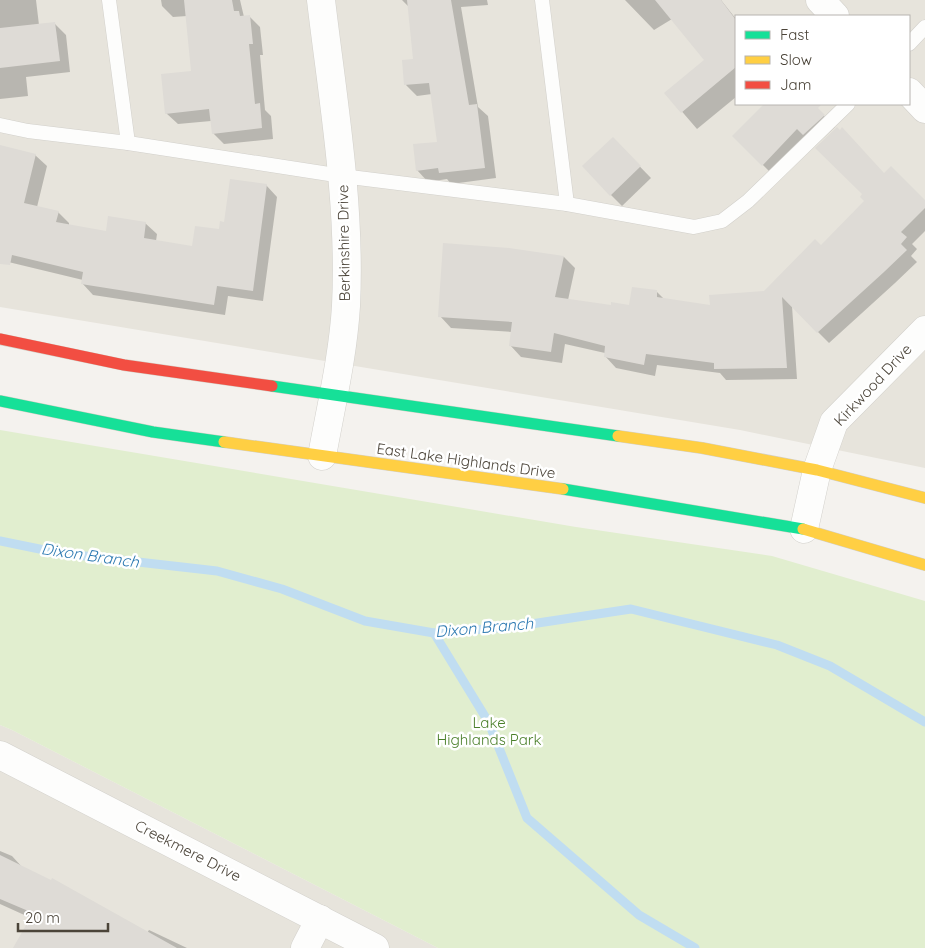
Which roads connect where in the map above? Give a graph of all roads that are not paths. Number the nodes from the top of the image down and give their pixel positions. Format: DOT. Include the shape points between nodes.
graph roads {
  1 [pos="109,0"];
  2 [pos="321,0"];
  3 [pos="542,0"];
  4 [pos="820,0"];
  5 [pos="835,15"];
  6 [pos="925,27"];
  7 [pos="910,43"];
  8 [pos="910,93"];
  9 [pos="847,105"];
  10 [pos="925,109"];
  11 [pos="0,124"];
  12 [pos="128,143"];
  13 [pos="342,176"];
  14 [pos="567,204"];
  15 [pos="925,330"];
  16 [pos="0,339"];
  17 [pos="333,395"];
  18 [pos="0,401"];
  19 [pos="322,456"];
  20 [pos="817,470"];
  21 [pos="925,498"];
  22 [pos="804,529"];
  23 [pos="925,565"];
  24 [pos="0,755"];
  25 [pos="320,919"];
  26 [pos="305,948"];
  27 [pos="375,948"];
  1 -- 12 [label="lane"];
  2 -- 13 [label="street, Berkinshire Drive"];
  3 -- 14 [label="lane"];
  4 -- 5 [label="street"];
  6 -- 7 [label="lane"];
  8 -- 10 [label="street"];
  9 -- 14 [label="lane" via="748,201 722,221 694,226"];
  11 -- 12 [label="lane" via="28,131"];
  12 -- 13 [label="lane"];
  13 -- 14 [label="lane"];
  13 -- 17 [label="street, Berkinshire Drive" via="346,212 346,306"];
  15 -- 20 [label="street, Kirkwood Drive" via="834,422"];
  16 -- 17 [label="main road" via="124,365"];
  17 -- 19 [label="street, Berkinshire Drive"];
  17 -- 20 [label="main road" via="702,448"];
  18 -- 19 [label="main road, East Lake Highlands Drive" via="153,432"];
  19 -- 22 [label="main road, East Lake Highlands Drive" via="594,493"];
  20 -- 21 [label="main road"];
  20 -- 22 [label="street, Kirkwood Drive"];
  22 -- 23 [label="main road, East Lake Highlands Drive"];
  24 -- 25 [label="street, Creekmere Drive"];
  25 -- 26 [label="street"];
  25 -- 27 [label="street, Creekmere Drive"];
}
